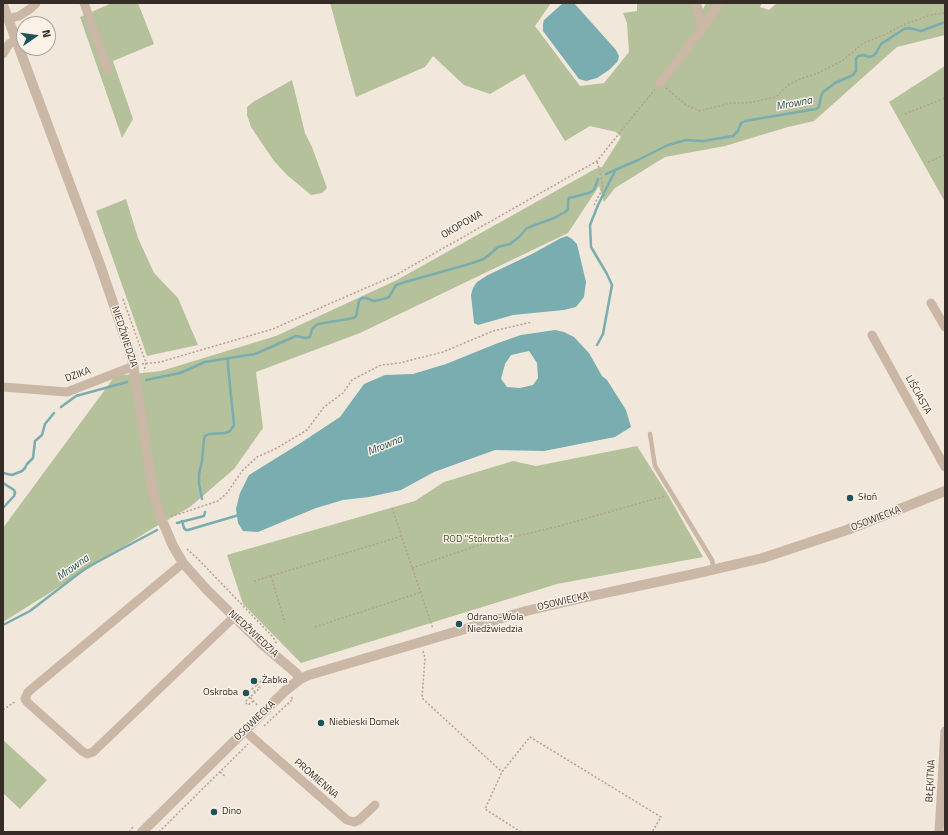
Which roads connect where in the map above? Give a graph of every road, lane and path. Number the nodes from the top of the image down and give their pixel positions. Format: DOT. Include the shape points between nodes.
graph roads {
  1 [pos="36,3"];
  2 [pos="84,3"];
  3 [pos="695,3"];
  4 [pos="719,3"];
  5 [pos="3,5"];
  6 [pos="945,13"];
  7 [pos="8,19"];
  8 [pos="703,28"];
  9 [pos="16,40"];
  10 [pos="3,54"];
  11 [pos="22,56"];
  12 [pos="108,70"];
  13 [pos="660,83"];
  14 [pos="945,98"];
  15 [pos="905,114"];
  16 [pos="945,156"];
  17 [pos="597,162"];
  18 [pos="928,162"];
  19 [pos="594,205"];
  20 [pos="931,303"];
  21 [pos="532,322"];
  22 [pos="945,327"];
  23 [pos="872,335"];
  24 [pos="146,363"];
  25 [pos="134,366"];
  26 [pos="3,387"];
  27 [pos="650,434"];
  28 [pos="945,467"];
  29 [pos="945,491"];
  30 [pos="672,493"];
  31 [pos="392,508"];
  32 [pos="161,518"];
  33 [pos="402,536"];
  34 [pos="182,546"];
  35 [pos="183,563"];
  36 [pos="412,568"];
  37 [pos="714,570"];
  38 [pos="271,576"];
  39 [pos="254,581"];
  40 [pos="422,592"];
  41 [pos="234,617"];
  42 [pos="285,623"];
  43 [pos="315,627"];
  44 [pos="436,637"];
  45 [pos="420,642"];
  46 [pos="279,648"];
  47 [pos="267,675"];
  48 [pos="300,679"];
  49 [pos="256,685"];
  50 [pos="255,692"];
  51 [pos="26,694"];
  52 [pos="250,697"];
  53 [pos="253,701"];
  54 [pos="260,708"];
  55 [pos="3,710"];
  56 [pos="945,731"];
  57 [pos="249,734"];
  58 [pos="945,736"];
  59 [pos="220,772"];
  60 [pos="502,772"];
  61 [pos="226,777"];
  62 [pos="375,805"];
  63 [pos="142,832"];
  64 [pos="159,832"];
  65 [pos="521,832"];
  66 [pos="652,832"];
  67 [pos="939,832"];
  1 -- 7 [label="street" via="19,16"];
  2 -- 12 [label="street"];
  3 -- 8 [label="street"];
  4 -- 8 [label="street"];
  5 -- 7 [label="street, NIEDŹWIEDZIA"];
  6 -- 13 [label="path" via="905,24 862,44 842,61 788,85 776,97 731,103 700,111 686,105"];
  7 -- 9 [label="street, NIEDŹWIEDZIA"];
  8 -- 13 [label="street"];
  9 -- 10 [label="street" via="8,44"];
  11 -- 25 [label="street, NIEDŹWIEDZIA" via="99,262"];
  13 -- 17 [label="path, OKOPOWA"];
  14 -- 15 [label="path"];
  16 -- 18 [label="path"];
  17 -- 19 [label="path" via="603,188"];
  17 -- 24 [label="path, OKOPOWA" via="396,275 273,329 160,362"];
  20 -- 22 [label="street"];
  21 -- 32 [label="path" via="493,331 443,352 400,363 381,364 352,380 343,393 324,407 306,430 257,458 242,471 228,493 218,501"];
  23 -- 28 [label="street, LIŚCIASTA"];
  25 -- 26 [label="street, DZIKA" via="67,392"];
  25 -- 32 [label="street, NIEDŹWIEDZIA" via="149,469"];
  27 -- 30 [label="lane" via="655,466"];
  29 -- 37 [label="street, OSOWIECKA" via="820,539"];
  30 -- 36 [label="path" via="560,526 479,545"];
  30 -- 37 [label="lane" via="712,560"];
  31 -- 33 [label="path"];
  32 -- 35 [label="street, NIEDŹWIEDZIA"];
  33 -- 36 [label="path"];
  33 -- 38 [label="path"];
  34 -- 46 [label="path" via="198,559 273,637"];
  35 -- 41 [label="street, NIEDŹWIEDZIA"];
  35 -- 51 [label="street"];
  36 -- 40 [label="path"];
  37 -- 44 [label="street, OSOWIECKA" via="559,603"];
  38 -- 39 [label="path"];
  38 -- 42 [label="path"];
  40 -- 43 [label="path"];
  40 -- 44 [label="path"];
  41 -- 48 [label="street, NIEDŹWIEDZIA"];
  41 -- 51 [label="street" via="93,752 87,754 82,751 28,703 25,699"];
  44 -- 45 [label="street, OSOWIECKA"];
  45 -- 48 [label="street, OSOWIECKA"];
  45 -- 60 [label="path" via="425,658 422,698"];
  47 -- 49 [label="path"];
  48 -- 57 [label="street, OSOWIECKA" via="286,691"];
  49 -- 50 [label="path" via="252,689"];
  49 -- 50 [label="path" via="260,688"];
  50 -- 52 [label="path"];
  51 -- 55 [label="path"];
  52 -- 53 [label="path"];
  52 -- 53 [label="path" via="245,702 248,705"];
  53 -- 54 [label="path"];
  56 -- 58 [label="street, BŁĘKITNA"];
  57 -- 59 [label="path" via="249,743"];
  57 -- 62 [label="street, PROMIENNA" via="347,820 359,820"];
  57 -- 63 [label="street, OSOWIECKA"];
  58 -- 67 [label="street, BŁĘKITNA"];
  59 -- 61 [label="path"];
  59 -- 64 [label="path"];
  60 -- 65 [label="path" via="485,810"];
  60 -- 66 [label="path" via="530,737 661,816"];
}
